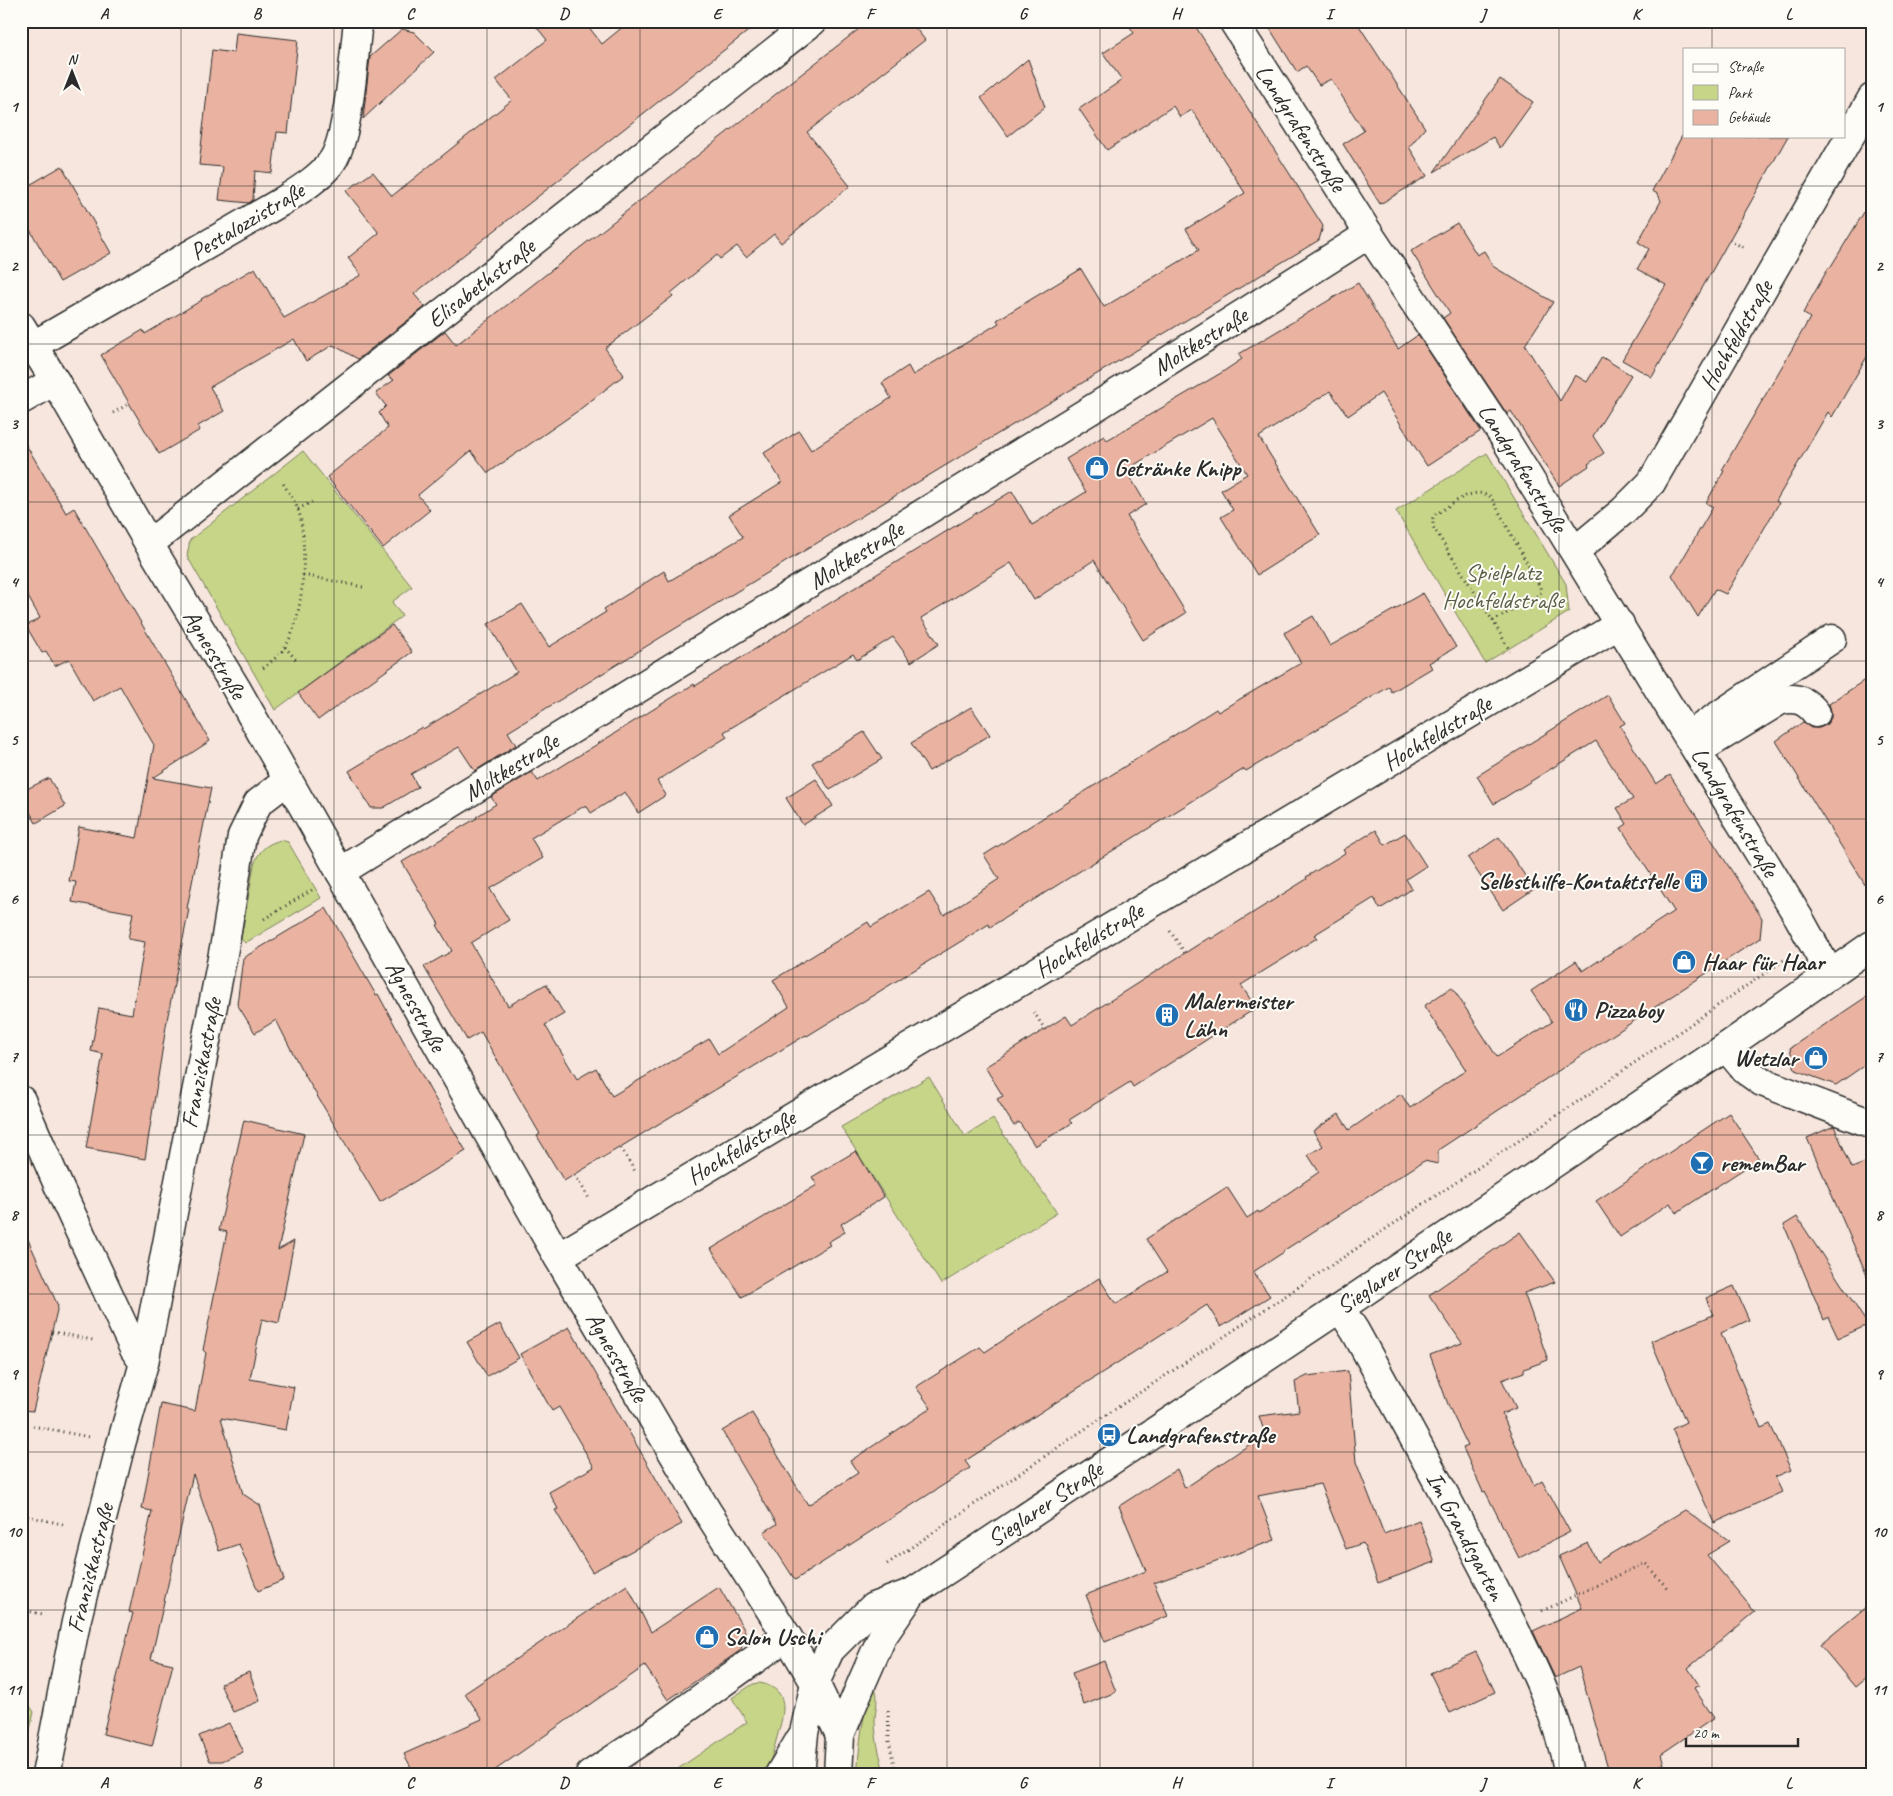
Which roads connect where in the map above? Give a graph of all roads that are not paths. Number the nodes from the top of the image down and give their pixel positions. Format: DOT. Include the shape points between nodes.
graph roads {
  1 [pos="358,21"];
  2 [pos="813,21"];
  3 [pos="1233,21"];
  4 [pos="1872,98"];
  5 [pos="1369,234"];
  6 [pos="27,336"];
  7 [pos="55,381"];
  8 [pos="21,400"];
  9 [pos="150,544"];
  10 [pos="1575,551"];
  11 [pos="1620,624"];
  12 [pos="1832,639"];
  13 [pos="1816,713"];
  14 [pos="1693,744"];
  15 [pos="288,780"];
  16 [pos="340,872"];
  17 [pos="1872,945"];
  18 [pos="1830,974"];
  19 [pos="1726,1047"];
  20 [pos="21,1100"];
  21 [pos="1872,1124"];
  22 [pos="558,1257"];
  23 [pos="1340,1308"];
  24 [pos="144,1363"];
  25 [pos="913,1592"];
  26 [pos="787,1636"];
  27 [pos="815,1683"];
  28 [pos="804,1733"];
  29 [pos="840,1735"];
  30 [pos="46,1775"];
  31 [pos="590,1775"];
  32 [pos="780,1775"];
  33 [pos="800,1775"];
  34 [pos="838,1775"];
  35 [pos="1569,1775"];
  1 -- 6 [label="street, Pestalozzistraße" via="347,111 339,150 330,164 301,190 281,202"];
  2 -- 9 [label="street, Elisabethstraße"];
  3 -- 5 [label="street, Landgrafenstraße"];
  4 -- 10 [label="street, Hochfeldstraße" via="1651,483"];
  5 -- 10 [label="street, Landgrafenstraße" via="1502,434"];
  5 -- 16 [label="street, Moltkestraße" via="1097,406"];
  6 -- 7 [label="street, Agnesstraße"];
  7 -- 8 [label="street"];
  7 -- 9 [label="street, Agnesstraße"];
  9 -- 15 [label="street, Agnesstraße"];
  10 -- 11 [label="street, Landgrafenstraße"];
  11 -- 14 [label="street, Landgrafenstraße"];
  11 -- 22 [label="street, Hochfeldstraße"];
  12 -- 14 [label="street"];
  13 -- 14 [label="street" via="1804,701 1793,698 1780,701"];
  14 -- 18 [label="street, Landgrafenstraße"];
  15 -- 16 [label="street, Agnesstraße"];
  15 -- 24 [label="street, Franziskastraße" via="258,803 242,836 225,943"];
  16 -- 22 [label="street, Agnesstraße"];
  17 -- 18 [label="street, Sieglarer Straße"];
  18 -- 19 [label="street, Sieglarer Straße"];
  19 -- 21 [label="street" via="1745,1070 1762,1082"];
  19 -- 23 [label="street, Sieglarer Straße"];
  20 -- 24 [label="street" via="134,1349"];
  22 -- 26 [label="street, Agnesstraße" via="707,1511"];
  23 -- 25 [label="street, Sieglarer Straße"];
  23 -- 35 [label="street, Im Grandsgarten" via="1460,1522 1512,1625 1559,1733"];
  24 -- 30 [label="street, Franziskastraße" via="76,1622"];
  25 -- 27 [label="street, Sieglarer Straße" via="873,1607 830,1650"];
  25 -- 29 [label="street, Sieglarer Straße" via="882,1637"];
  26 -- 27 [label="street, Agnesstraße"];
  26 -- 31 [label="street"];
  27 -- 28 [label="street, Sieglarer Straße"];
  27 -- 29 [label="street, Sieglarer Straße"];
  28 -- 32 [label="street, Sieglarer Straße"];
  28 -- 33 [label="street, Sieglarer Straße"];
  29 -- 34 [label="street, Sieglarer Straße"];
}
